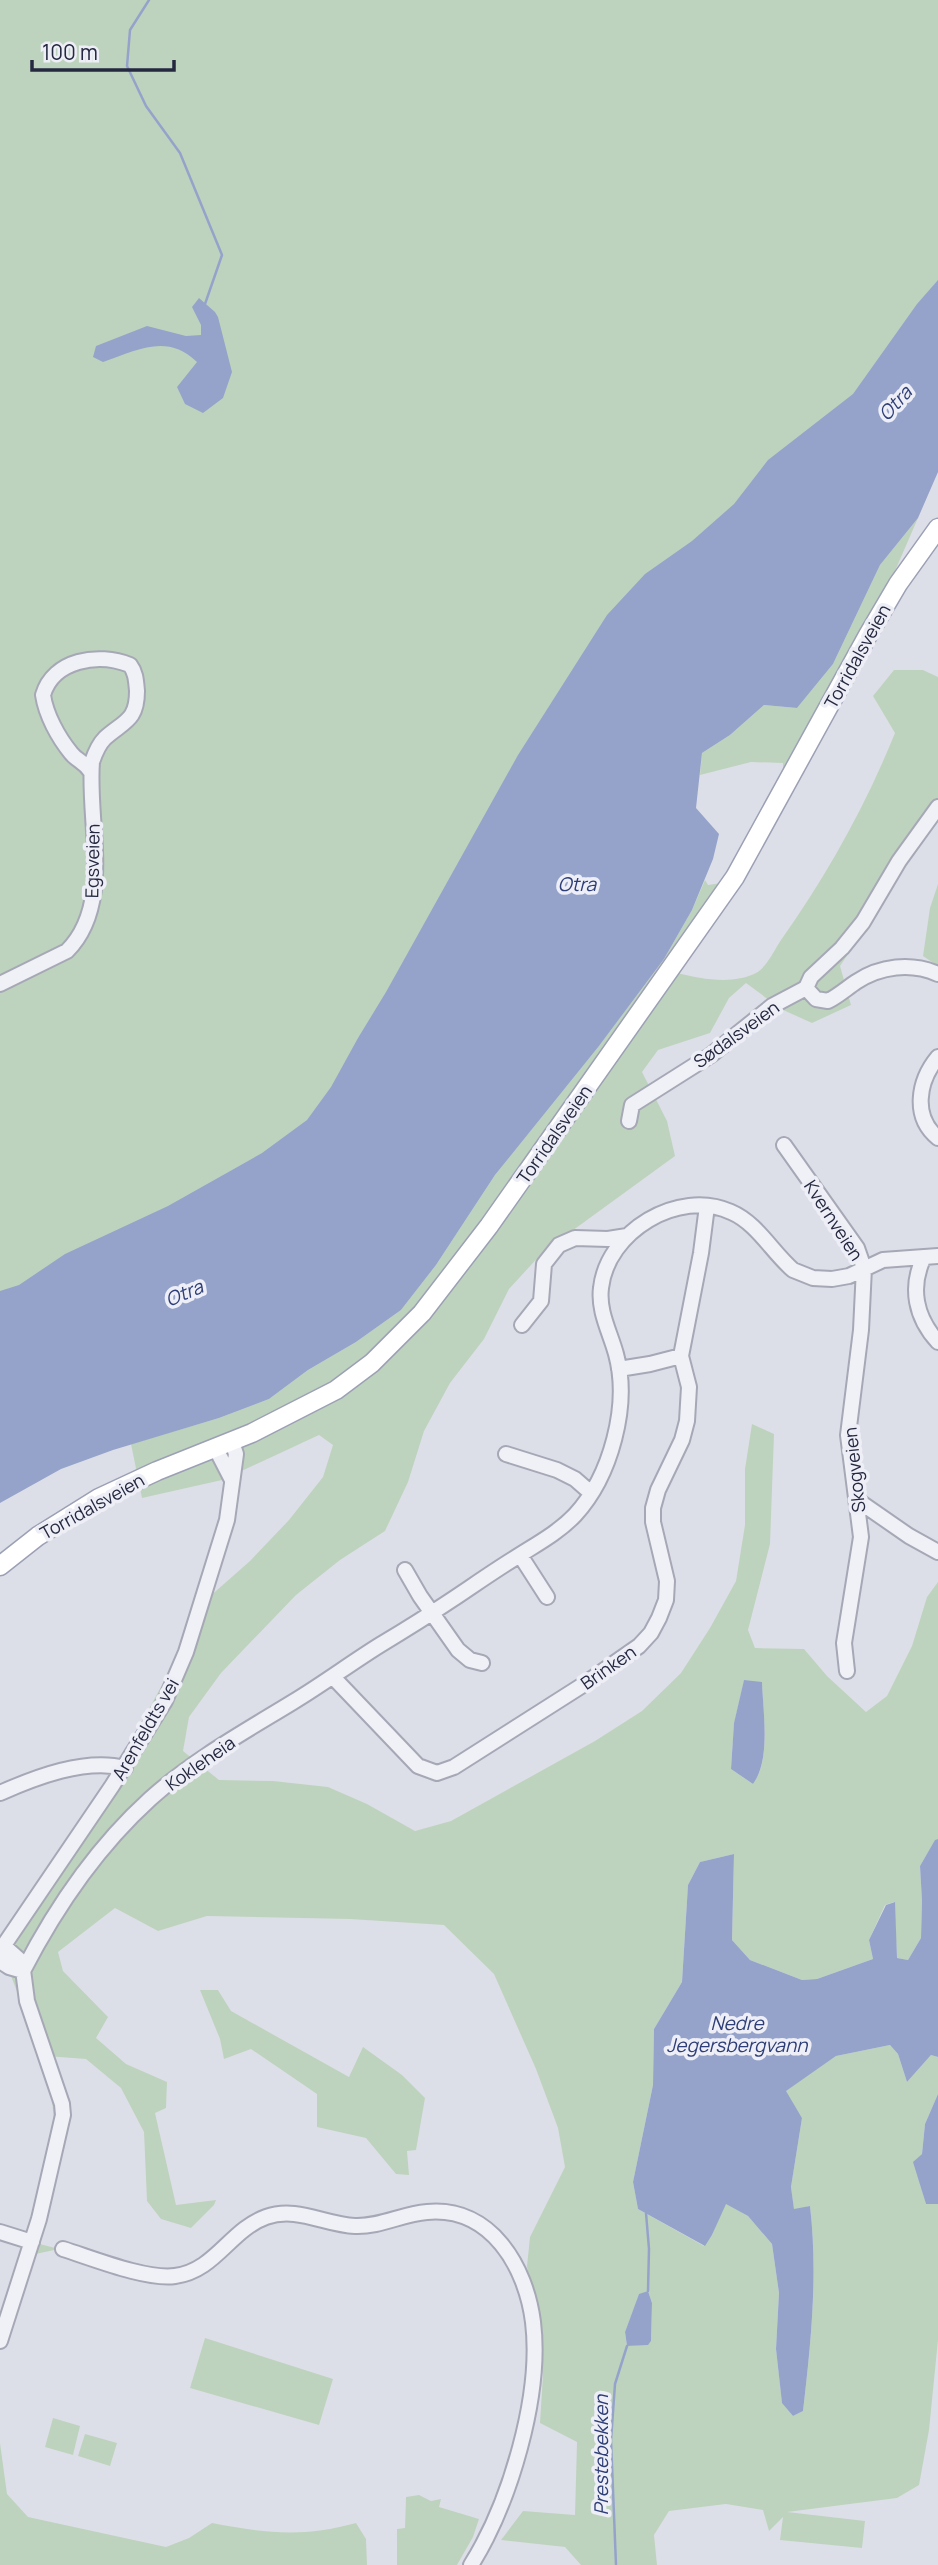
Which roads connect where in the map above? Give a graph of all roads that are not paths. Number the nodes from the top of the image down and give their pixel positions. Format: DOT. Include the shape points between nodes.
graph roads {
  1 [pos="938,528"];
  2 [pos="91,772"];
  3 [pos="938,807"];
  4 [pos="938,974"];
  5 [pos="0,985"];
  6 [pos="806,988"];
  7 [pos="938,1058"];
  8 [pos="629,1121"];
  9 [pos="938,1138"];
  10 [pos="784,1144"];
  11 [pos="707,1206"];
  12 [pos="627,1236"];
  13 [pos="931,1257"];
  14 [pos="864,1268"];
  15 [pos="522,1325"];
  16 [pos="938,1342"];
  17 [pos="681,1356"];
  18 [pos="619,1369"];
  19 [pos="224,1445"];
  20 [pos="506,1454"];
  21 [pos="591,1493"];
  22 [pos="857,1500"];
  23 [pos="938,1552"];
  24 [pos="520,1555"];
  25 [pos="0,1566"];
  26 [pos="405,1570"];
  27 [pos="547,1597"];
  28 [pos="433,1612"];
  29 [pos="482,1663"];
  30 [pos="848,1671"];
  31 [pos="333,1677"];
  32 [pos="125,1768"];
  33 [pos="0,1793"];
  34 [pos="2,1949"];
  35 [pos="0,1961"];
  36 [pos="23,1971"];
  37 [pos="0,2232"];
  38 [pos="32,2242"];
  39 [pos="63,2249"];
  40 [pos="0,2341"];
  41 [pos="471,2565"];
  1 -- 19 [label="main road, Torridalsveien" via="868,635 735,877 460,1266 413,1322 353,1378 292,1415"];
  2 -- 2 [label="street, Egsveien" via="105,738 135,712 136,678 130,665 120,661 73,664 52,676 43,695 72,755"];
  2 -- 5 [label="street, Egsveien" via="95,880 89,921 67,951"];
  3 -- 6 [label="street, Sødalsveien" via="859,928 811,976"];
  4 -- 6 [label="street" via="914,968 883,970 828,1001 816,999"];
  6 -- 8 [label="street, Sødalsveien" via="772,1006 711,1055 645,1094 632,1105"];
  7 -- 9 [label="street" via="924,1079 921,1102 926,1125"];
  10 -- 14 [label="street, Kvernveien" via="857,1248"];
  11 -- 12 [label="street, Kokleheia" via="670,1210"];
  11 -- 14 [label="street, Kokleheia" via="744,1218 803,1276 841,1278"];
  11 -- 17 [label="street, Brinken"];
  12 -- 15 [label="street, Kokleheia" via="575,1238 559,1245 544,1264 541,1301"];
  12 -- 18 [label="street, Kokleheia" via="607,1263 600,1297"];
  13 -- 14 [label="street, Kvernveien" via="892,1258"];
  13 -- 16 [label="street" via="916,1287 916,1306"];
  14 -- 22 [label="street, Skogveien" via="848,1423"];
  17 -- 18 [label="street"];
  17 -- 31 [label="street, Brinken" via="689,1387 687,1422 653,1508 666,1600 655,1626 639,1646 454,1767 437,1773 418,1766"];
  18 -- 21 [label="street, Kokleheia" via="613,1445"];
  19 -- 25 [label="main road, Torridalsveien" via="99,1498"];
  19 -- 32 [label="street, Arenfeldts vei" via="232,1480 227,1520 166,1701"];
  20 -- 21 [label="street" via="557,1470"];
  21 -- 24 [label="street, Kokleheia" via="569,1521"];
  22 -- 23 [label="street"];
  22 -- 30 [label="street, Skogveien" via="861,1537 844,1643"];
  24 -- 27 [label="street"];
  24 -- 28 [label="street, Kokleheia"];
  26 -- 28 [label="street"];
  28 -- 29 [label="street" via="458,1650"];
  28 -- 31 [label="street, Kokleheia"];
  31 -- 36 [label="street, Kokleheia" via="197,1762 151,1798 93,1859"];
  32 -- 33 [label="street" via="84,1767"];
  32 -- 34 [label="street, Arenfeldts vei"];
  34 -- 36 [label="street" via="22,1962"];
  35 -- 36 [label="street"];
  36 -- 38 [label="street" via="27,2001 63,2115"];
  37 -- 38 [label="street"];
  38 -- 40 [label="street"];
  39 -- 41 [label="street" via="139,2272 173,2277 208,2264 244,2229 276,2214 360,2226 438,2211 483,2227 511,2255 523,2277 534,2351 529,2401 513,2471"];
}
